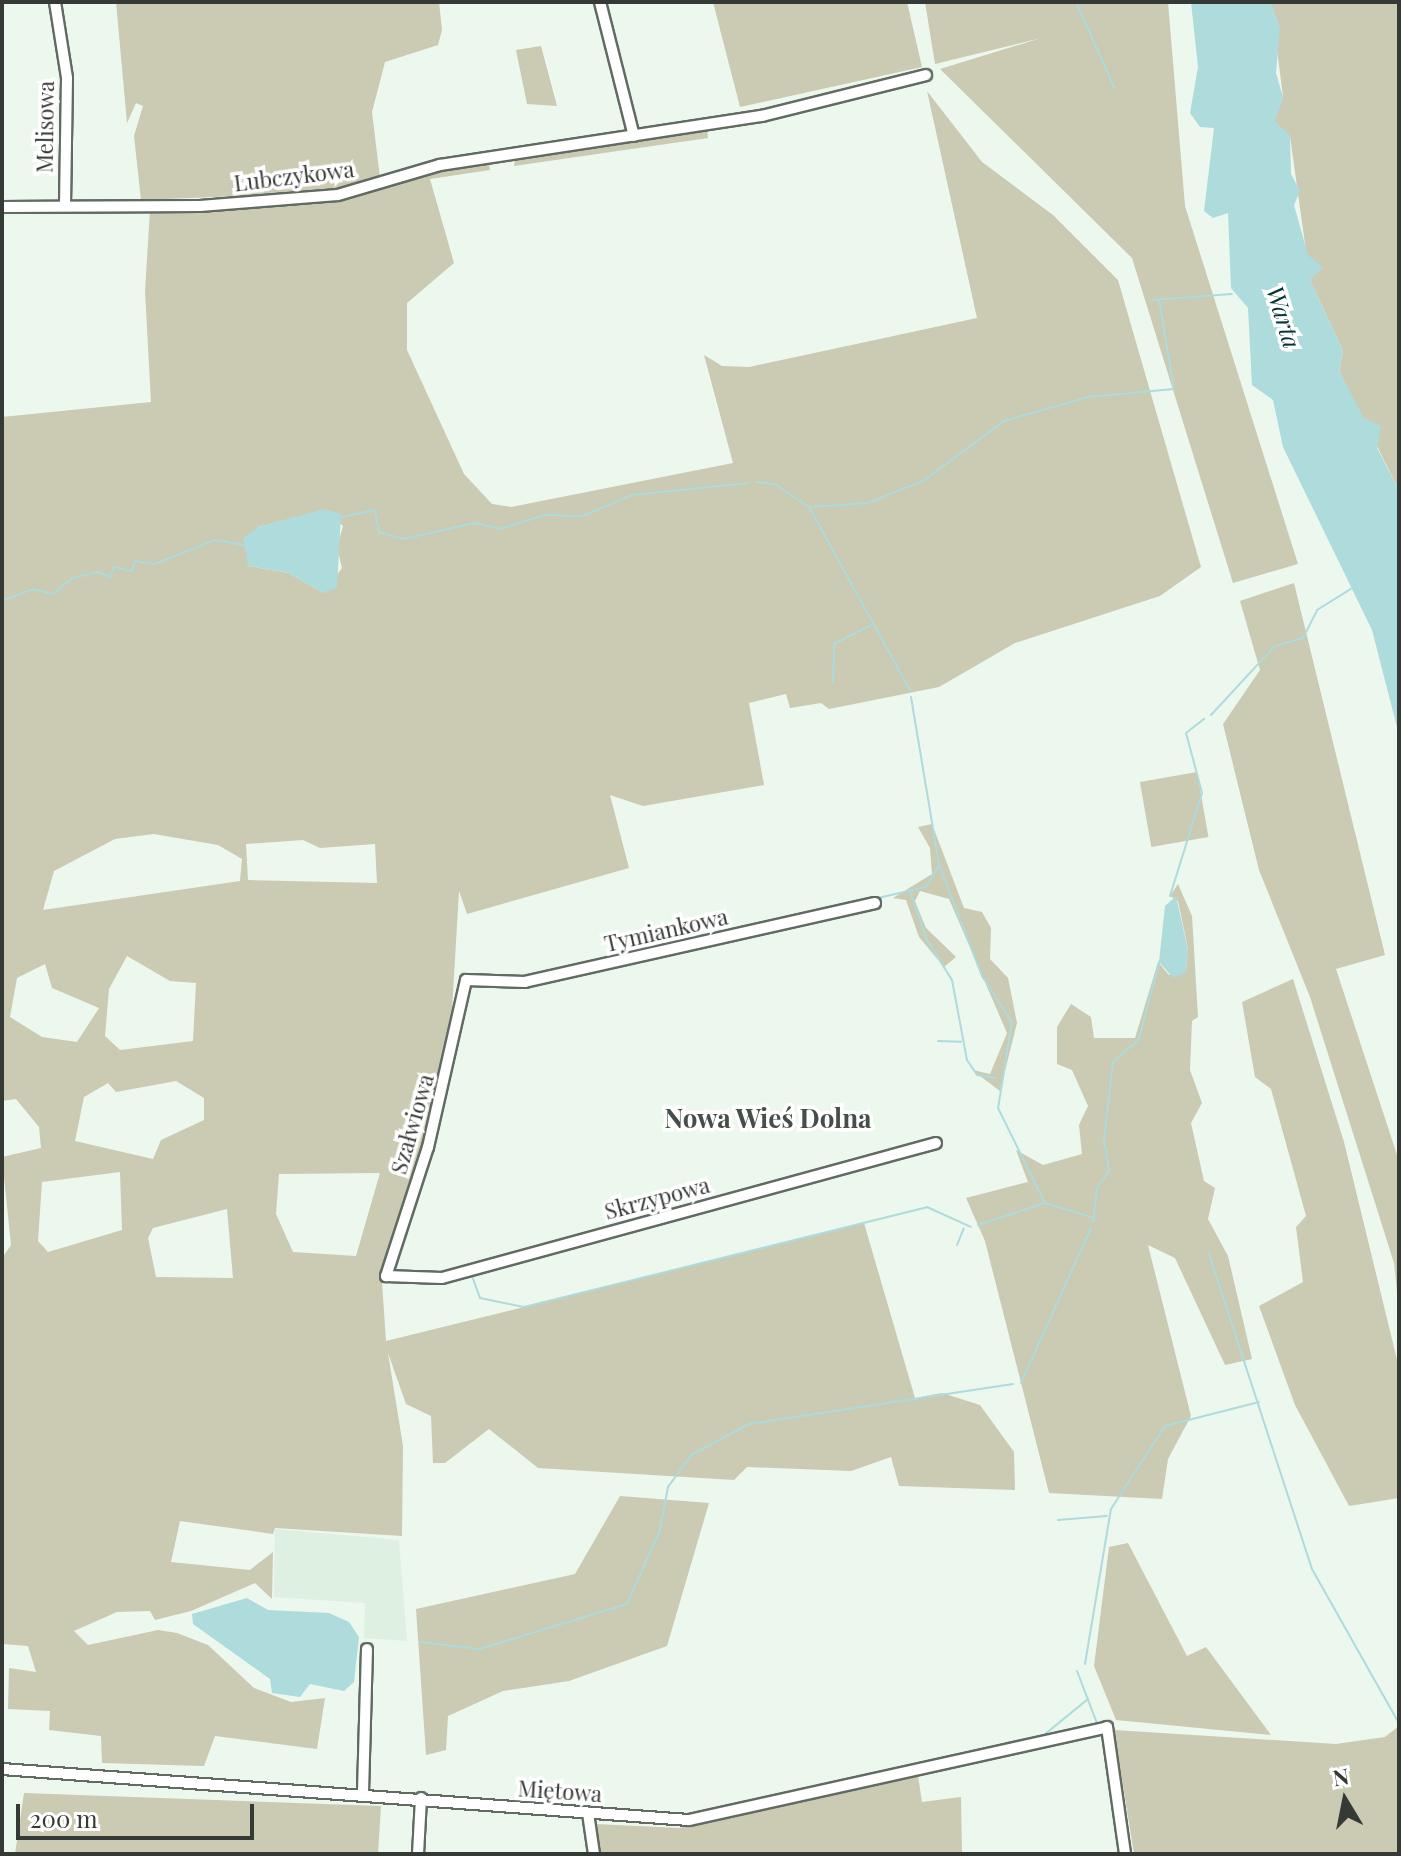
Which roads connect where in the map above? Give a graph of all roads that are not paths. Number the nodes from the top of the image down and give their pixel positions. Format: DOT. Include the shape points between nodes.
graph roads {
  1 [pos="55,2"];
  2 [pos="600,2"];
  3 [pos="926,75"];
  4 [pos="634,136"];
  5 [pos="65,205"];
  6 [pos="2,207"];
  7 [pos="875,903"];
  8 [pos="466,980"];
  9 [pos="936,1143"];
  10 [pos="386,1276"];
  11 [pos="367,1649"];
  12 [pos="2,1769"];
  13 [pos="363,1792"];
  14 [pos="421,1798"];
  15 [pos="588,1813"];
  16 [pos="418,1854"];
  17 [pos="594,1854"];
  18 [pos="1125,1854"];
  1 -- 5 [label="street, Melisowa" via="67,78"];
  2 -- 4 [label="street"];
  3 -- 4 [label="street, Lubczykowa" via="762,116"];
  4 -- 5 [label="street, Lubczykowa" via="440,165 338,195 200,206"];
  5 -- 6 [label="street, Lubczykowa"];
  7 -- 8 [label="street, Tymiankowa" via="525,982"];
  8 -- 10 [label="street, Szałwiowa" via="428,1147"];
  9 -- 10 [label="street, Skrzypowa" via="442,1278"];
  11 -- 13 [label="street"];
  12 -- 13 [label="street, Miętowa"];
  13 -- 14 [label="street, Miętowa"];
  14 -- 15 [label="street, Miętowa"];
  14 -- 16 [label="street"];
  15 -- 17 [label="street"];
  15 -- 18 [label="street, Miętowa" via="697,1819 1107,1727"];
}
